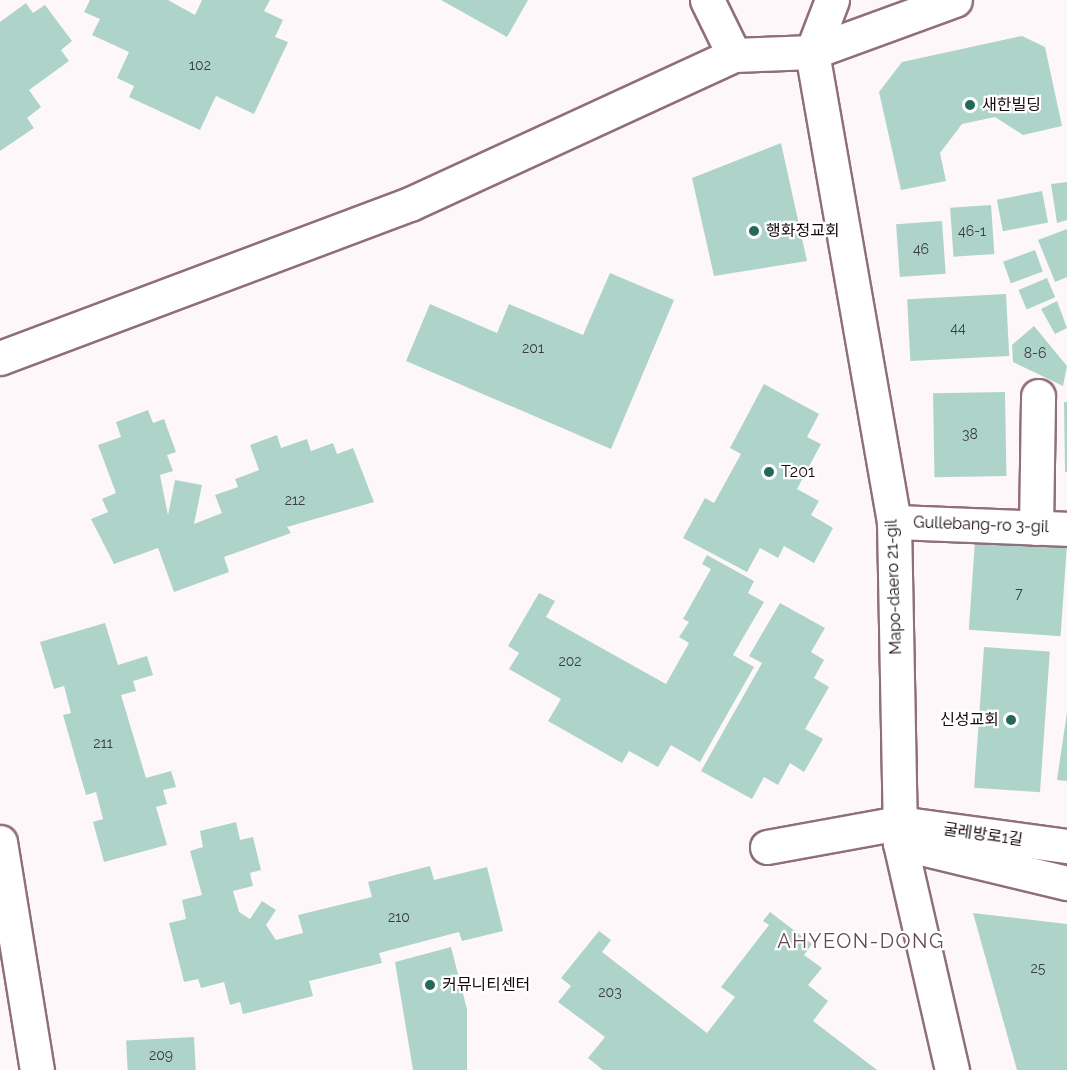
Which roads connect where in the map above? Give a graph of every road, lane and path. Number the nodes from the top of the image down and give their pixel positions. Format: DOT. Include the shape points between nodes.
graph roads {
  1 [pos="707,0"];
  2 [pos="832,0"];
  3 [pos="955,0"];
  4 [pos="812,52"];
  5 [pos="734,55"];
  6 [pos="0,358"];
  7 [pos="1038,396"];
  8 [pos="894,522"];
  9 [pos="1051,528"];
  10 [pos="899,833"];
  11 [pos="0,842"];
  12 [pos="1067,846"];
  13 [pos="767,847"];
  14 [pos="1067,883"];
  15 [pos="37,1070"];
  16 [pos="952,1070"];
  1 -- 5 [label="street"];
  2 -- 4 [label="street"];
  3 -- 4 [label="street"];
  4 -- 5 [label="street"];
  4 -- 8 [label="street, Mapo-daero 21-gil"];
  5 -- 6 [label="street" via="410,204"];
  7 -- 9 [label="street"];
  8 -- 9 [label="street, Gullebang-ro 3-gil"];
  8 -- 10 [label="street, Mapo-daero 21-gil"];
  10 -- 12 [label="street, 굴레방로1길"];
  10 -- 13 [label="street"];
  10 -- 14 [label="street"];
  10 -- 16 [label="street, Mapo-daero 21-gil"];
  11 -- 15 [label="street"];
}
